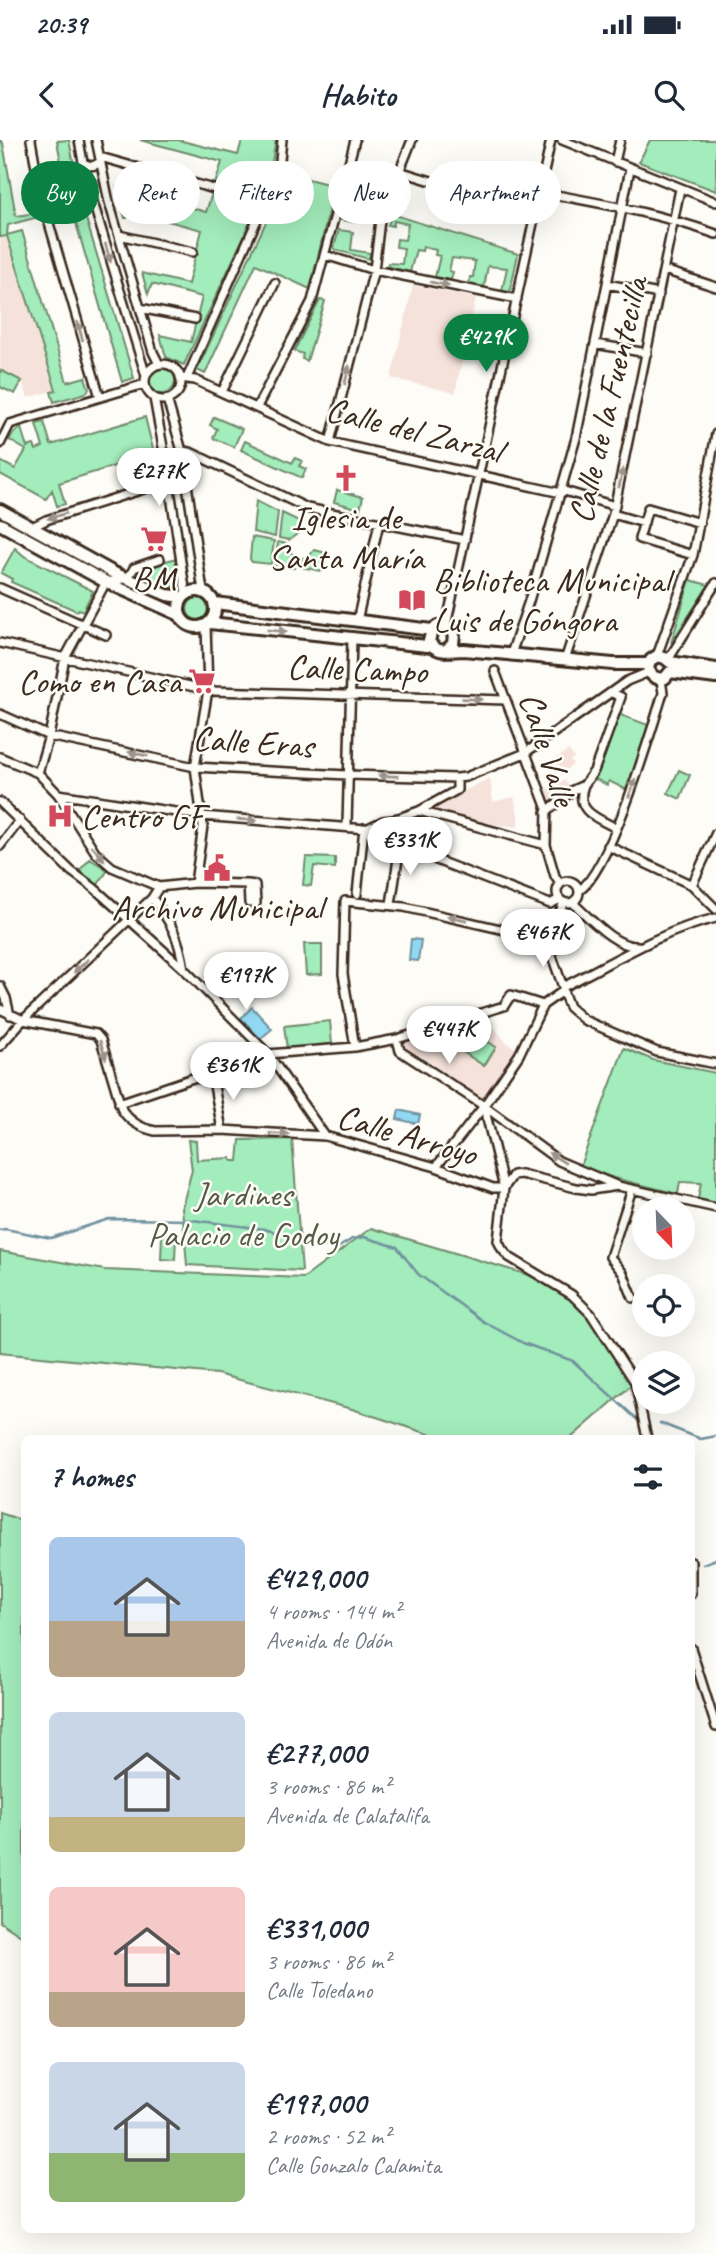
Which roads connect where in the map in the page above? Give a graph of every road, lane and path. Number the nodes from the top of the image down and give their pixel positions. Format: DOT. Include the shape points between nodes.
graph roads {
  1 [pos="31,140"];
  2 [pos="79,140"];
  3 [pos="96,140"];
  4 [pos="282,140"];
  5 [pos="355,140"];
  6 [pos="412,140"];
  7 [pos="551,140"];
  8 [pos="562,140"];
  9 [pos="620,140"];
  10 [pos="100,159"];
  11 [pos="83,161"];
  12 [pos="403,161"];
  13 [pos="547,161"];
  14 [pos="615,162"];
  15 [pos="630,169"];
  16 [pos="214,189"];
  17 [pos="680,189"];
  18 [pos="561,196"];
  19 [pos="716,202"];
  20 [pos="622,207"];
  21 [pos="675,219"];
  22 [pos="99,223"];
  23 [pos="380,224"];
  24 [pos="533,224"];
  25 [pos="119,234"];
  26 [pos="716,234"];
  27 [pos="193,252"];
  28 [pos="325,255"];
  29 [pos="374,270"];
  30 [pos="664,270"];
  31 [pos="275,283"];
  32 [pos="607,284"];
  33 [pos="716,287"];
  34 [pos="659,294"];
  35 [pos="517,299"];
  36 [pos="140,308"];
  37 [pos="195,319"];
  38 [pos="595,344"];
  39 [pos="647,353"];
  40 [pos="159,364"];
  41 [pos="184,378"];
  42 [pos="145,380"];
  43 [pos="222,392"];
  44 [pos="100,397"];
  45 [pos="154,398"];
  46 [pos="167,400"];
  47 [pos="257,407"];
  48 [pos="0,419"];
  49 [pos="10,424"];
  50 [pos="716,434"];
  51 [pos="330,442"];
  52 [pos="0,444"];
  53 [pos="182,451"];
  54 [pos="477,474"];
  55 [pos="169,481"];
  56 [pos="707,483"];
  57 [pos="716,487"];
  58 [pos="561,492"];
  59 [pos="0,510"];
  60 [pos="614,510"];
  61 [pos="379,523"];
  62 [pos="644,523"];
  63 [pos="700,523"];
  64 [pos="0,524"];
  65 [pos="32,527"];
  66 [pos="465,540"];
  67 [pos="693,555"];
  68 [pos="160,559"];
  69 [pos="128,578"];
  70 [pos="106,582"];
  71 [pos="716,583"];
  72 [pos="0,588"];
  73 [pos="204,592"];
  74 [pos="184,596"];
  75 [pos="215,603"];
  76 [pos="180,615"];
  77 [pos="357,621"];
  78 [pos="82,623"];
  79 [pos="208,624"];
  80 [pos="446,626"];
  81 [pos="432,630"];
  82 [pos="106,635"];
  83 [pos="352,639"];
  84 [pos="454,641"];
  85 [pos="0,643"];
  86 [pos="430,644"];
  87 [pos="464,649"];
  88 [pos="444,651"];
  89 [pos="511,654"];
  90 [pos="65,658"];
  91 [pos="565,660"];
  92 [pos="613,664"];
  93 [pos="659,667"];
  94 [pos="626,668"];
  95 [pos="716,669"];
  96 [pos="495,671"];
  97 [pos="716,678"];
  98 [pos="627,681"];
  99 [pos="208,690"];
  100 [pos="612,694"];
  101 [pos="351,695"];
  102 [pos="505,700"];
  103 [pos="0,714"];
  104 [pos="49,736"];
  105 [pos="525,753"];
  106 [pos="0,757"];
  107 [pos="195,766"];
  108 [pos="38,772"];
  109 [pos="347,775"];
  110 [pos="457,778"];
  111 [pos="584,785"];
  112 [pos="58,794"];
  113 [pos="0,802"];
  114 [pos="419,811"];
  115 [pos="546,812"];
  116 [pos="202,816"];
  117 [pos="395,819"];
  118 [pos="20,820"];
  119 [pos="346,825"];
  120 [pos="365,828"];
  121 [pos="616,828"];
  122 [pos="716,833"];
  123 [pos="397,844"];
  124 [pos="546,845"];
  125 [pos="0,846"];
  126 [pos="608,846"];
  127 [pos="195,883"];
  128 [pos="248,884"];
  129 [pos="560,884"];
  130 [pos="692,885"];
  131 [pos="159,887"];
  132 [pos="579,891"];
  133 [pos="357,894"];
  134 [pos="152,898"];
  135 [pos="575,900"];
  136 [pos="562,901"];
  137 [pos="391,904"];
  138 [pos="716,909"];
  139 [pos="716,918"];
  140 [pos="131,920"];
  141 [pos="547,942"];
  142 [pos="639,946"];
  143 [pos="184,969"];
  144 [pos="0,986"];
  145 [pos="563,989"];
  146 [pos="543,1004"];
  147 [pos="0,1009"];
  148 [pos="10,1015"];
  149 [pos="23,1020"];
  150 [pos="397,1039"];
  151 [pos="0,1046"];
  152 [pos="355,1047"];
  153 [pos="268,1054"];
  154 [pos="716,1063"];
  155 [pos="213,1080"];
  156 [pos="119,1103"];
  157 [pos="484,1105"];
  158 [pos="222,1130"];
  159 [pos="325,1136"];
  160 [pos="497,1166"];
  161 [pos="436,1167"];
  162 [pos="513,1175"];
  163 [pos="618,1186"];
  164 [pos="504,1188"];
  165 [pos="632,1189"];
  166 [pos="716,1208"];
  167 [pos="632,1296"];
  168 [pos="646,1435"];
  169 [pos="695,1661"];
  170 [pos="716,1727"];
  44 -- 1 [label="street, one-way" via="41,196"];
  2 -- 11 [label="street"];
  3 -- 10 [label="street"];
  4 -- 41 [label="street" via="279,170"];
  5 -- 28 [label="street"];
  6 -- 12 [label="street"];
  7 -- 13 [label="street"];
  8 -- 14 [label="street"];
  9 -- 14 [label="street"];
  10 -- 16 [label="street"];
  10 -- 25 [label="street"];
  14 -- 15 [label="street"];
  15 -- 17 [label="street"];
  15 -- 20 [label="street"];
  17 -- 19 [label="street"];
  17 -- 21 [label="street, Calle de la Fuentecilla"];
  18 -- 20 [label="street"];
  20 -- 21 [label="street"];
  20 -- 32 [label="street"];
  21 -- 26 [label="street"];
  21 -- 30 [label="street, Calle de la Fuentecilla"];
  22 -- 42 [label="street, one-way"];
  23 -- 29 [label="street"];
  24 -- 35 [label="street"];
  25 -- 27 [label="street"];
  25 -- 36 [label="street"];
  28 -- 29 [label="street"];
  28 -- 47 [label="street" via="312,301"];
  29 -- 35 [label="street, one-way"];
  51 -- 29 [label="street, one-way"];
  30 -- 33 [label="street"];
  30 -- 34 [label="street, Calle de la Fuentecilla"];
  31 -- 43 [label="street"];
  32 -- 34 [label="street"];
  32 -- 38 [label="street"];
  34 -- 39 [label="street, Calle de la Fuentecilla"];
  35 -- 54 [label="street"];
  36 -- 37 [label="street"];
  36 -- 40 [label="street"];
  38 -- 39 [label="street"];
  38 -- 58 [label="street"];
  60 -- 39 [label="street, Calle de la Fuentecilla, one-way"];
  40 -- 41 [label="street" via="170,365"];
  40 -- 42 [label="street" via="149,370"];
  41 -- 43 [label="street, Calle del Zarzal"];
  41 -- 46 [label="street" via="180,389"];
  42 -- 44 [label="street"];
  42 -- 45 [label="street"];
  43 -- 47 [label="street, Calle del Zarzal"];
  44 -- 49 [label="street"];
  45 -- 46 [label="street"];
  45 -- 55 [label="street"];
  46 -- 53 [label="street"];
  47 -- 51 [label="street, Calle del Zarzal"];
  48 -- 49 [label="street"];
  49 -- 52 [label="street"];
  50 -- 56 [label="street"];
  51 -- 54 [label="street, Calle del Zarzal"];
  53 -- 61 [label="street" via="307,508"];
  53 -- 73 [label="street"];
  54 -- 58 [label="street, Calle del Zarzal"];
  54 -- 66 [label="street"];
  55 -- 65 [label="street, one-way"];
  55 -- 74 [label="street"];
  56 -- 57 [label="street"];
  56 -- 63 [label="street"];
  58 -- 60 [label="street, Calle del Zarzal"];
  58 -- 89 [label="street"];
  59 -- 65 [label="street"];
  60 -- 62 [label="street, Calle del Zarzal"];
  60 -- 91 [label="street, Calle de la Fuentecilla"];
  61 -- 66 [label="street"];
  61 -- 77 [label="street"];
  62 -- 63 [label="street" via="648,508"];
  62 -- 67 [label="street" via="639,539"];
  63 -- 67 [label="street"];
  64 -- 70 [label="street"];
  65 -- 69 [label="street"];
  66 -- 80 [label="street"];
  67 -- 93 [label="street"];
  68 -- 69 [label="street" via="134,568"];
  69 -- 70 [label="street"];
  69 -- 74 [label="street" via="167,595"];
  70 -- 76 [label="street"];
  70 -- 78 [label="street"];
  71 -- 93 [label="street"];
  72 -- 78 [label="street"];
  73 -- 74 [label="street"];
  73 -- 75 [label="street"];
  74 -- 76 [label="street"];
  75 -- 77 [label="street"];
  75 -- 79 [label="street"];
  76 -- 79 [label="street" via="191,626"];
  77 -- 81 [label="street"];
  78 -- 82 [label="street"];
  78 -- 90 [label="street"];
  79 -- 83 [label="street, one-way"];
  79 -- 99 [label="street"];
  80 -- 81 [label="street"];
  80 -- 84 [label="street"];
  81 -- 86 [label="street"];
  83 -- 86 [label="street"];
  83 -- 101 [label="street"];
  84 -- 87 [label="street"];
  84 -- 88 [label="street"];
  85 -- 90 [label="street, Calle Campo"];
  86 -- 88 [label="street"];
  87 -- 88 [label="street"];
  87 -- 89 [label="street"];
  89 -- 91 [label="street"];
  90 -- 99 [label="street, Calle Campo"];
  90 -- 104 [label="street"];
  91 -- 92 [label="street"];
  92 -- 93 [label="street"];
  92 -- 94 [label="street"];
  93 -- 94 [label="street" via="636,672"];
  93 -- 95 [label="street"];
  93 -- 97 [label="street"];
  93 -- 98 [label="street"];
  121 -- 93 [label="street, one-way" via="663,693"];
  94 -- 98 [label="street"];
  96 -- 102 [label="street, Calle Valle"];
  98 -- 100 [label="street"];
  99 -- 101 [label="street, Calle Campo"];
  99 -- 107 [label="street"];
  100 -- 105 [label="street"];
  100 -- 111 [label="street" via="621,697 594,771"];
  101 -- 102 [label="street, Calle Campo, one-way"];
  101 -- 109 [label="street"];
  102 -- 105 [label="street, Calle Valle"];
  103 -- 104 [label="street, Calle Eras"];
  107 -- 104 [label="street, Calle Eras, one-way"];
  104 -- 108 [label="street"];
  105 -- 110 [label="street"];
  105 -- 115 [label="street, Calle Valle"];
  106 -- 108 [label="street"];
  107 -- 109 [label="street, Calle Eras"];
  107 -- 116 [label="street"];
  108 -- 112 [label="street"];
  110 -- 109 [label="street, Calle Eras, one-way"];
  109 -- 119 [label="street"];
  110 -- 114 [label="street" via="457,790"];
  111 -- 115 [label="street"];
  111 -- 121 [label="street" via="580,794 588,814"];
  112 -- 116 [label="street"];
  112 -- 131 [label="street, one-way" via="96,853 112,867"];
  113 -- 118 [label="street"];
  114 -- 117 [label="street"];
  114 -- 124 [label="street"];
  115 -- 124 [label="street, Calle Valle"];
  116 -- 119 [label="street, one-way"];
  116 -- 127 [label="street"];
  117 -- 120 [label="street"];
  117 -- 123 [label="street"];
  118 -- 125 [label="street"];
  118 -- 140 [label="street" via="71,871"];
  119 -- 120 [label="street"];
  120 -- 123 [label="street" via="377,841"];
  120 -- 133 [label="street"];
  121 -- 126 [label="street"];
  122 -- 130 [label="street"];
  123 -- 136 [label="street" via="550,904"];
  123 -- 137 [label="street"];
  124 -- 129 [label="street, Calle Valle"];
  126 -- 130 [label="street"];
  126 -- 132 [label="street"];
  127 -- 128 [label="street"];
  127 -- 131 [label="street"];
  129 -- 132 [label="street" via="572,881"];
  129 -- 136 [label="street" via="557,889"];
  130 -- 138 [label="street"];
  131 -- 134 [label="street"];
  132 -- 135 [label="street"];
  134 -- 140 [label="street"];
  134 -- 143 [label="street" via="171,922"];
  135 -- 136 [label="street"];
  135 -- 142 [label="street" via="575,905 618,940 629,947"];
  136 -- 141 [label="street"];
  141 -- 137 [label="street, one-way"];
  137 -- 152 [label="street" via="345,901 343,974"];
  139 -- 142 [label="street"];
  140 -- 143 [label="street"];
  140 -- 149 [label="street, one-way"];
  141 -- 145 [label="street"];
  142 -- 145 [label="street"];
  143 -- 153 [label="street"];
  144 -- 148 [label="street"];
  145 -- 146 [label="street"];
  145 -- 154 [label="street" via="569,1007 584,1020 657,1052"];
  146 -- 150 [label="street" via="511,995 504,1006"];
  146 -- 157 [label="street" via="519,1055"];
  147 -- 148 [label="street"];
  148 -- 149 [label="street"];
  149 -- 151 [label="street"];
  149 -- 156 [label="street, Calle Arroyo, one-way" via="96,1034"];
  150 -- 152 [label="street"];
  150 -- 157 [label="street" via="400,1052"];
  152 -- 153 [label="street"];
  153 -- 155 [label="street"];
  153 -- 159 [label="street"];
  155 -- 156 [label="street" via="193,1078"];
  155 -- 158 [label="street"];
  156 -- 158 [label="street, Calle Arroyo" via="126,1116 155,1131"];
  157 -- 160 [label="street"];
  157 -- 161 [label="street"];
  163 -- 157 [label="street, one-way" via="559,1161"];
  158 -- 159 [label="street, Calle Arroyo, one-way"];
  159 -- 161 [label="street, Calle Arroyo"];
  160 -- 162 [label="street"];
  160 -- 164 [label="street"];
  161 -- 164 [label="street, Calle Arroyo"];
  162 -- 163 [label="street" via="584,1189"];
  162 -- 164 [label="street"];
  163 -- 165 [label="street"];
  164 -- 168 [label="street" via="498,1241 502,1249 591,1314 635,1382"];
  165 -- 166 [label="street"];
  165 -- 167 [label="street" via="610,1257"];
  169 -- 170 [label="street"];
}
